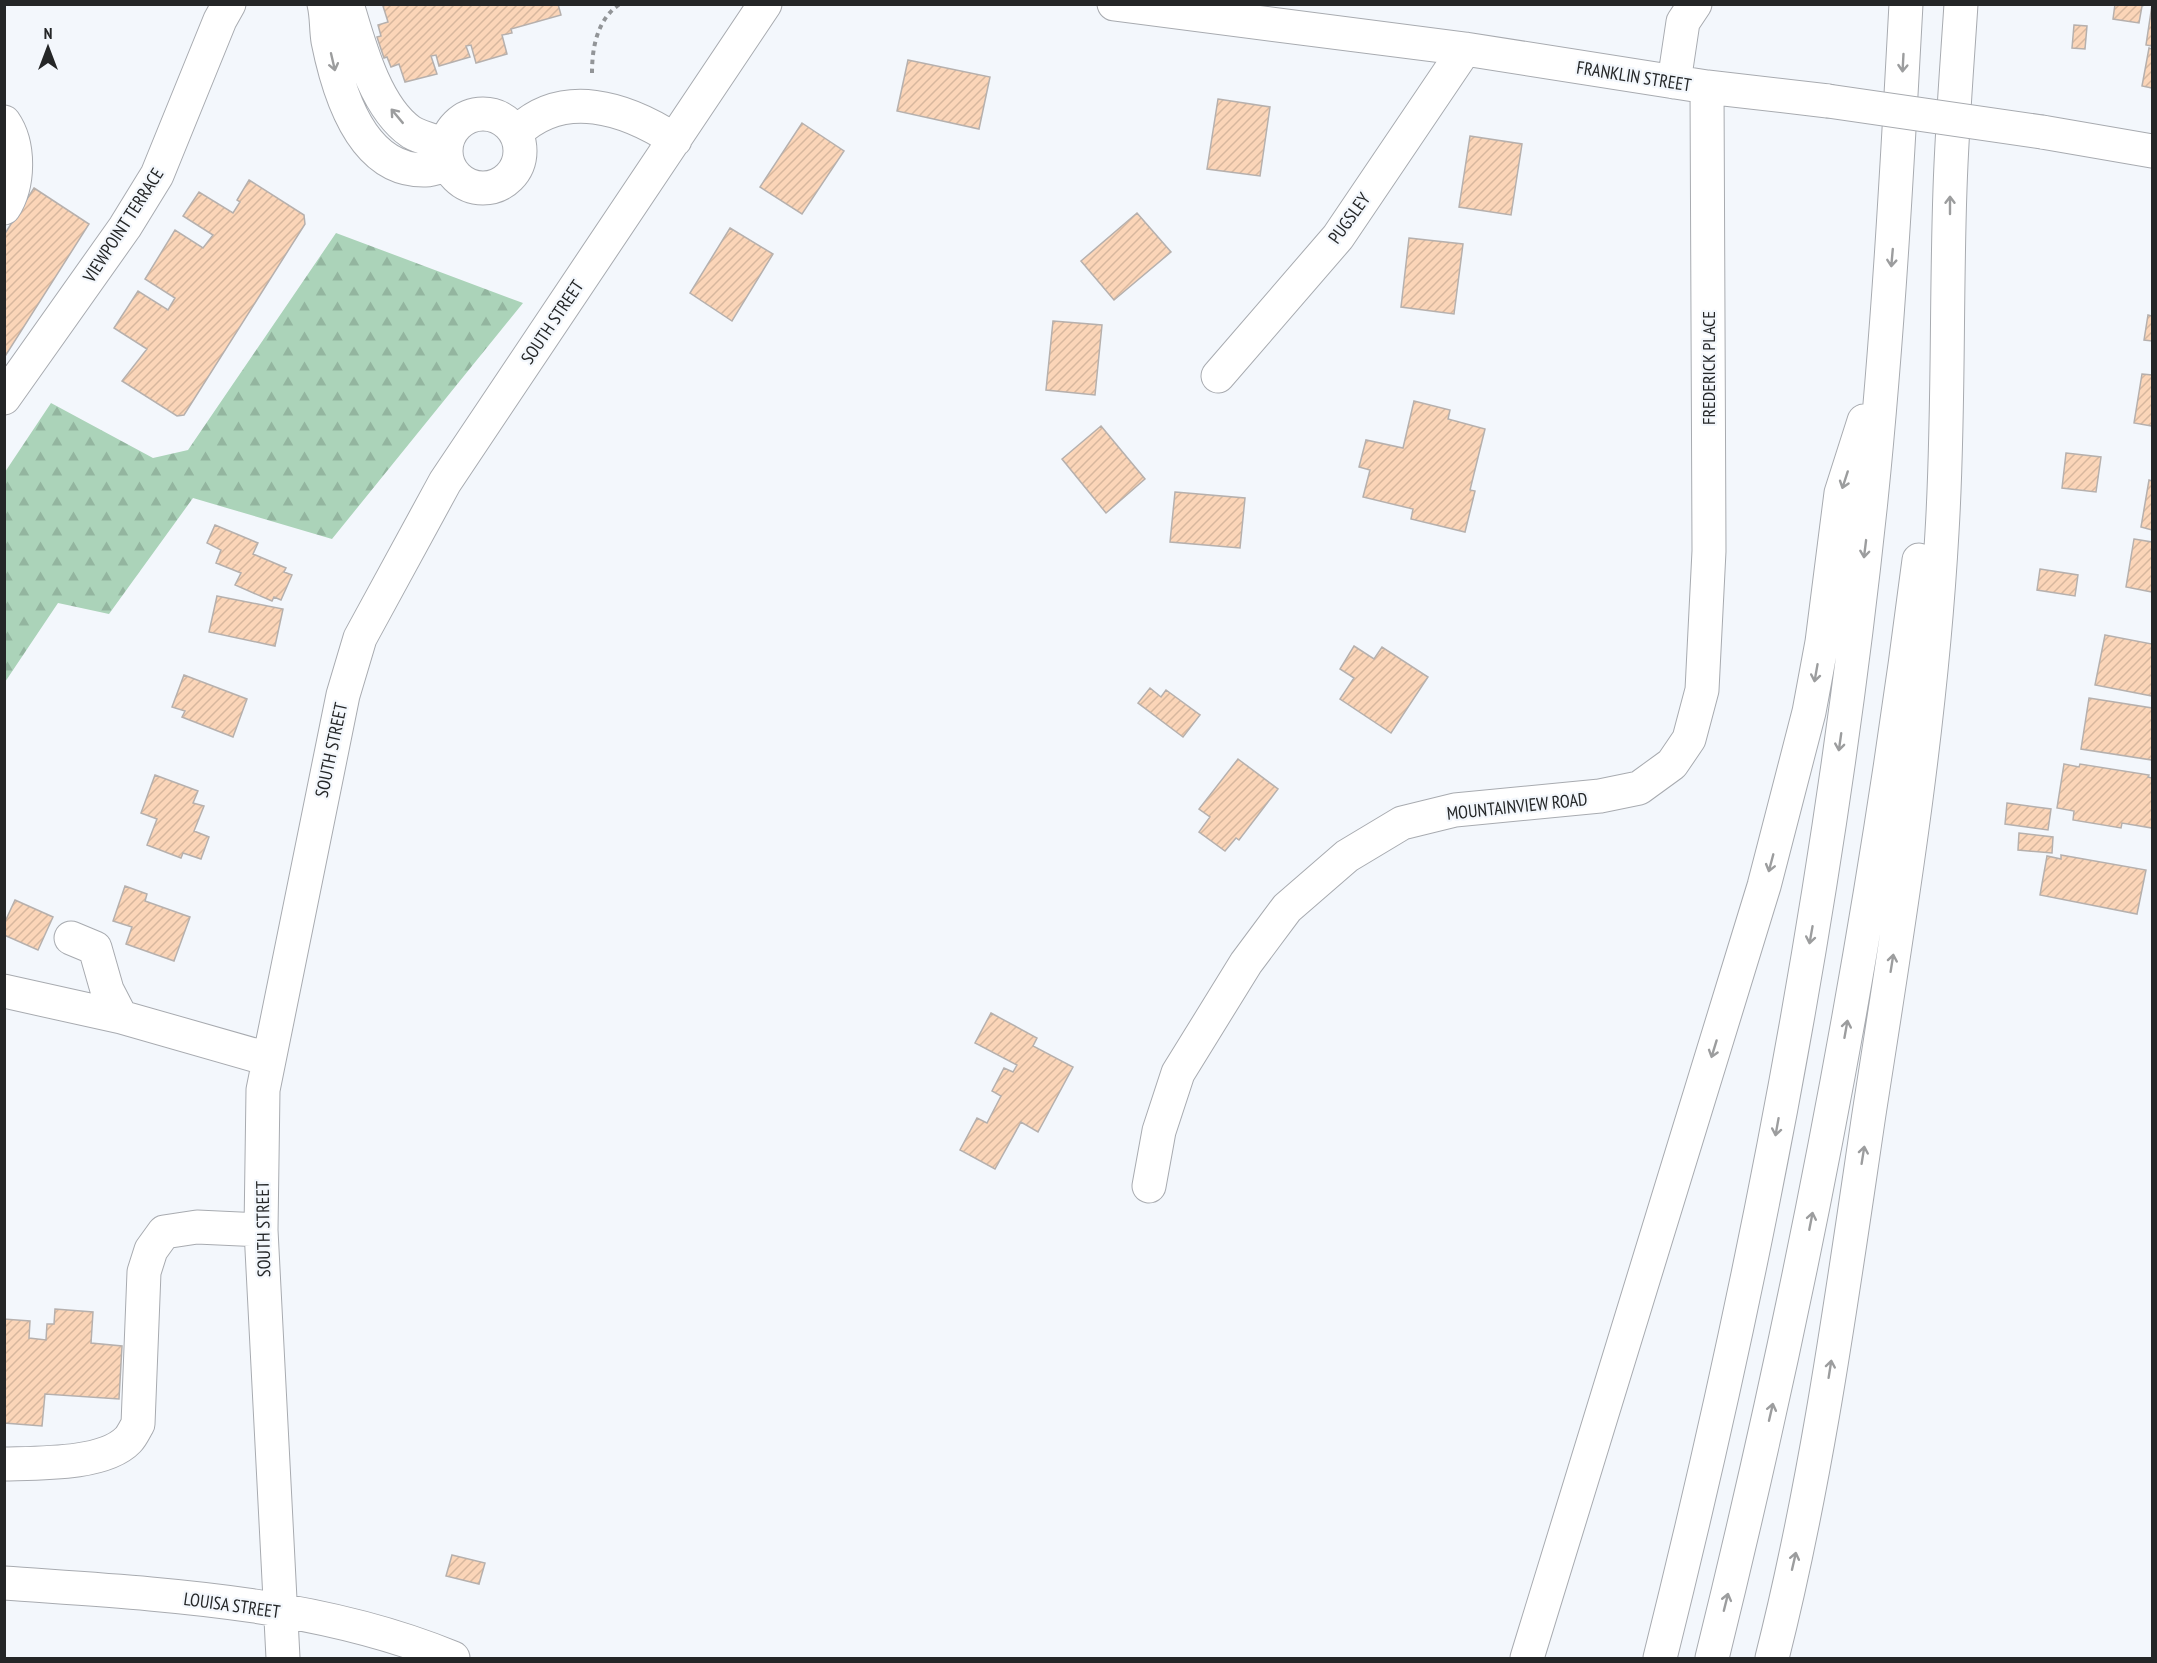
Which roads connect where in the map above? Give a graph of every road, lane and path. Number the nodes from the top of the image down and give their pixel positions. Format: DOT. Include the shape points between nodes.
graph roads {
  1 [pos="229,4"];
  2 [pos="324,4"];
  3 [pos="347,4"];
  4 [pos="620,4"];
  5 [pos="765,4"];
  6 [pos="1114,4"];
  7 [pos="1695,4"];
  8 [pos="1906,4"];
  9 [pos="1961,4"];
  10 [pos="1465,49"];
  11 [pos="1674,82"];
  12 [pos="1707,87"];
  13 [pos="591,107"];
  14 [pos="4,122"];
  15 [pos="516,134"];
  16 [pos="675,140"];
  17 [pos="2152,151"];
  18 [pos="447,154"];
  19 [pos="4,208"];
  20 [pos="1949,263"];
  21 [pos="1883,365"];
  22 [pos="1218,376"];
  23 [pos="4,398"];
  24 [pos="1704,648"];
  25 [pos="71,938"];
  26 [pos="4,991"];
  27 [pos="121,1017"];
  28 [pos="268,1059"];
  29 [pos="1149,1186"];
  30 [pos="261,1230"];
  31 [pos="4,1464"];
  32 [pos="4,1583"];
  33 [pos="281,1611"];
  34 [pos="283,1659"];
  35 [pos="453,1659"];
  36 [pos="1527,1659"];
  37 [pos="1660,1659"];
  38 [pos="1712,1659"];
  39 [pos="1772,1659"];
  1 -- 23 [label="main road, VIEWPOINT TERRACE" via="157,175 125,227"];
  2 -- 18 [label="main road, one-way" via="338,84 350,116 365,139 380,153 426,170"];
  18 -- 3 [label="main road, one-way" via="411,132 377,88"];
  4 -- 13 [label="path" via="609,12 592,49"];
  5 -- 16 [label="main road, SOUTH STREET"];
  6 -- 10 [label="main road, FRANKLIN STREET"];
  7 -- 11 [label="main road" via="1683,22"];
  8 -- 21 [label="main road, one-way"];
  20 -- 9 [label="main road, one-way"];
  10 -- 11 [label="main road, FRANKLIN STREET"];
  10 -- 22 [label="main road, PUGSLEY" via="1338,237"];
  11 -- 12 [label="main road, FRANKLIN STREET"];
  12 -- 17 [label="main road, FRANKLIN STREET, bridge" via="1828,101"];
  12 -- 24 [label="main road, FREDERICK PLACE" via="1709,551"];
  13 -- 15 [label="main road" via="548,112 529,120"];
  13 -- 16 [label="main road" via="625,113"];
  14 -- 19 [label="main road" via="14,154 14,187"];
  15 -- 18 [label="main road" via="506,122 492,115 477,114 452,130"];
  15 -- 18 [label="main road" via="519,161 510,177 485,188 459,179"];
  16 -- 28 [label="main road, SOUTH STREET" via="446,482 360,638 343,695"];
  38 -- 20 [label="main road, one-way" via="1791,1323 1866,918 1910,637"];
  39 -- 20 [label="main road, one-way" via="1822,1418 1919,787 1942,532"];
  21 -- 36 [label="main road, one-way" via="1841,493 1809,712 1764,886"];
  21 -- 37 [label="main road, one-way" via="1855,632 1795,1031 1744,1295"];
  24 -- 29 [label="main road, MOUNTAINVIEW ROAD" via="1702,690 1689,739 1672,764 1639,788 1600,796 1455,810 1402,823 1347,856 1287,908 1246,963 1178,1073 1159,1131"];
  25 -- 27 [label="main road" via="95,948 107,990"];
  26 -- 27 [label="main road"];
  27 -- 28 [label="main road"];
  28 -- 30 [label="main road, SOUTH STREET" via="263,1090"];
  30 -- 31 [label="main road" via="197,1227 164,1232 151,1250 144,1272 138,1424 129,1440 113,1450 85,1458"];
  30 -- 33 [label="main road, SOUTH STREET"];
  32 -- 33 [label="main road, LOUISA STREET" via="196,1599"];
  33 -- 34 [label="main road, SOUTH STREET"];
  33 -- 35 [label="main road, LOUISA STREET" via="363,1629"];
}
